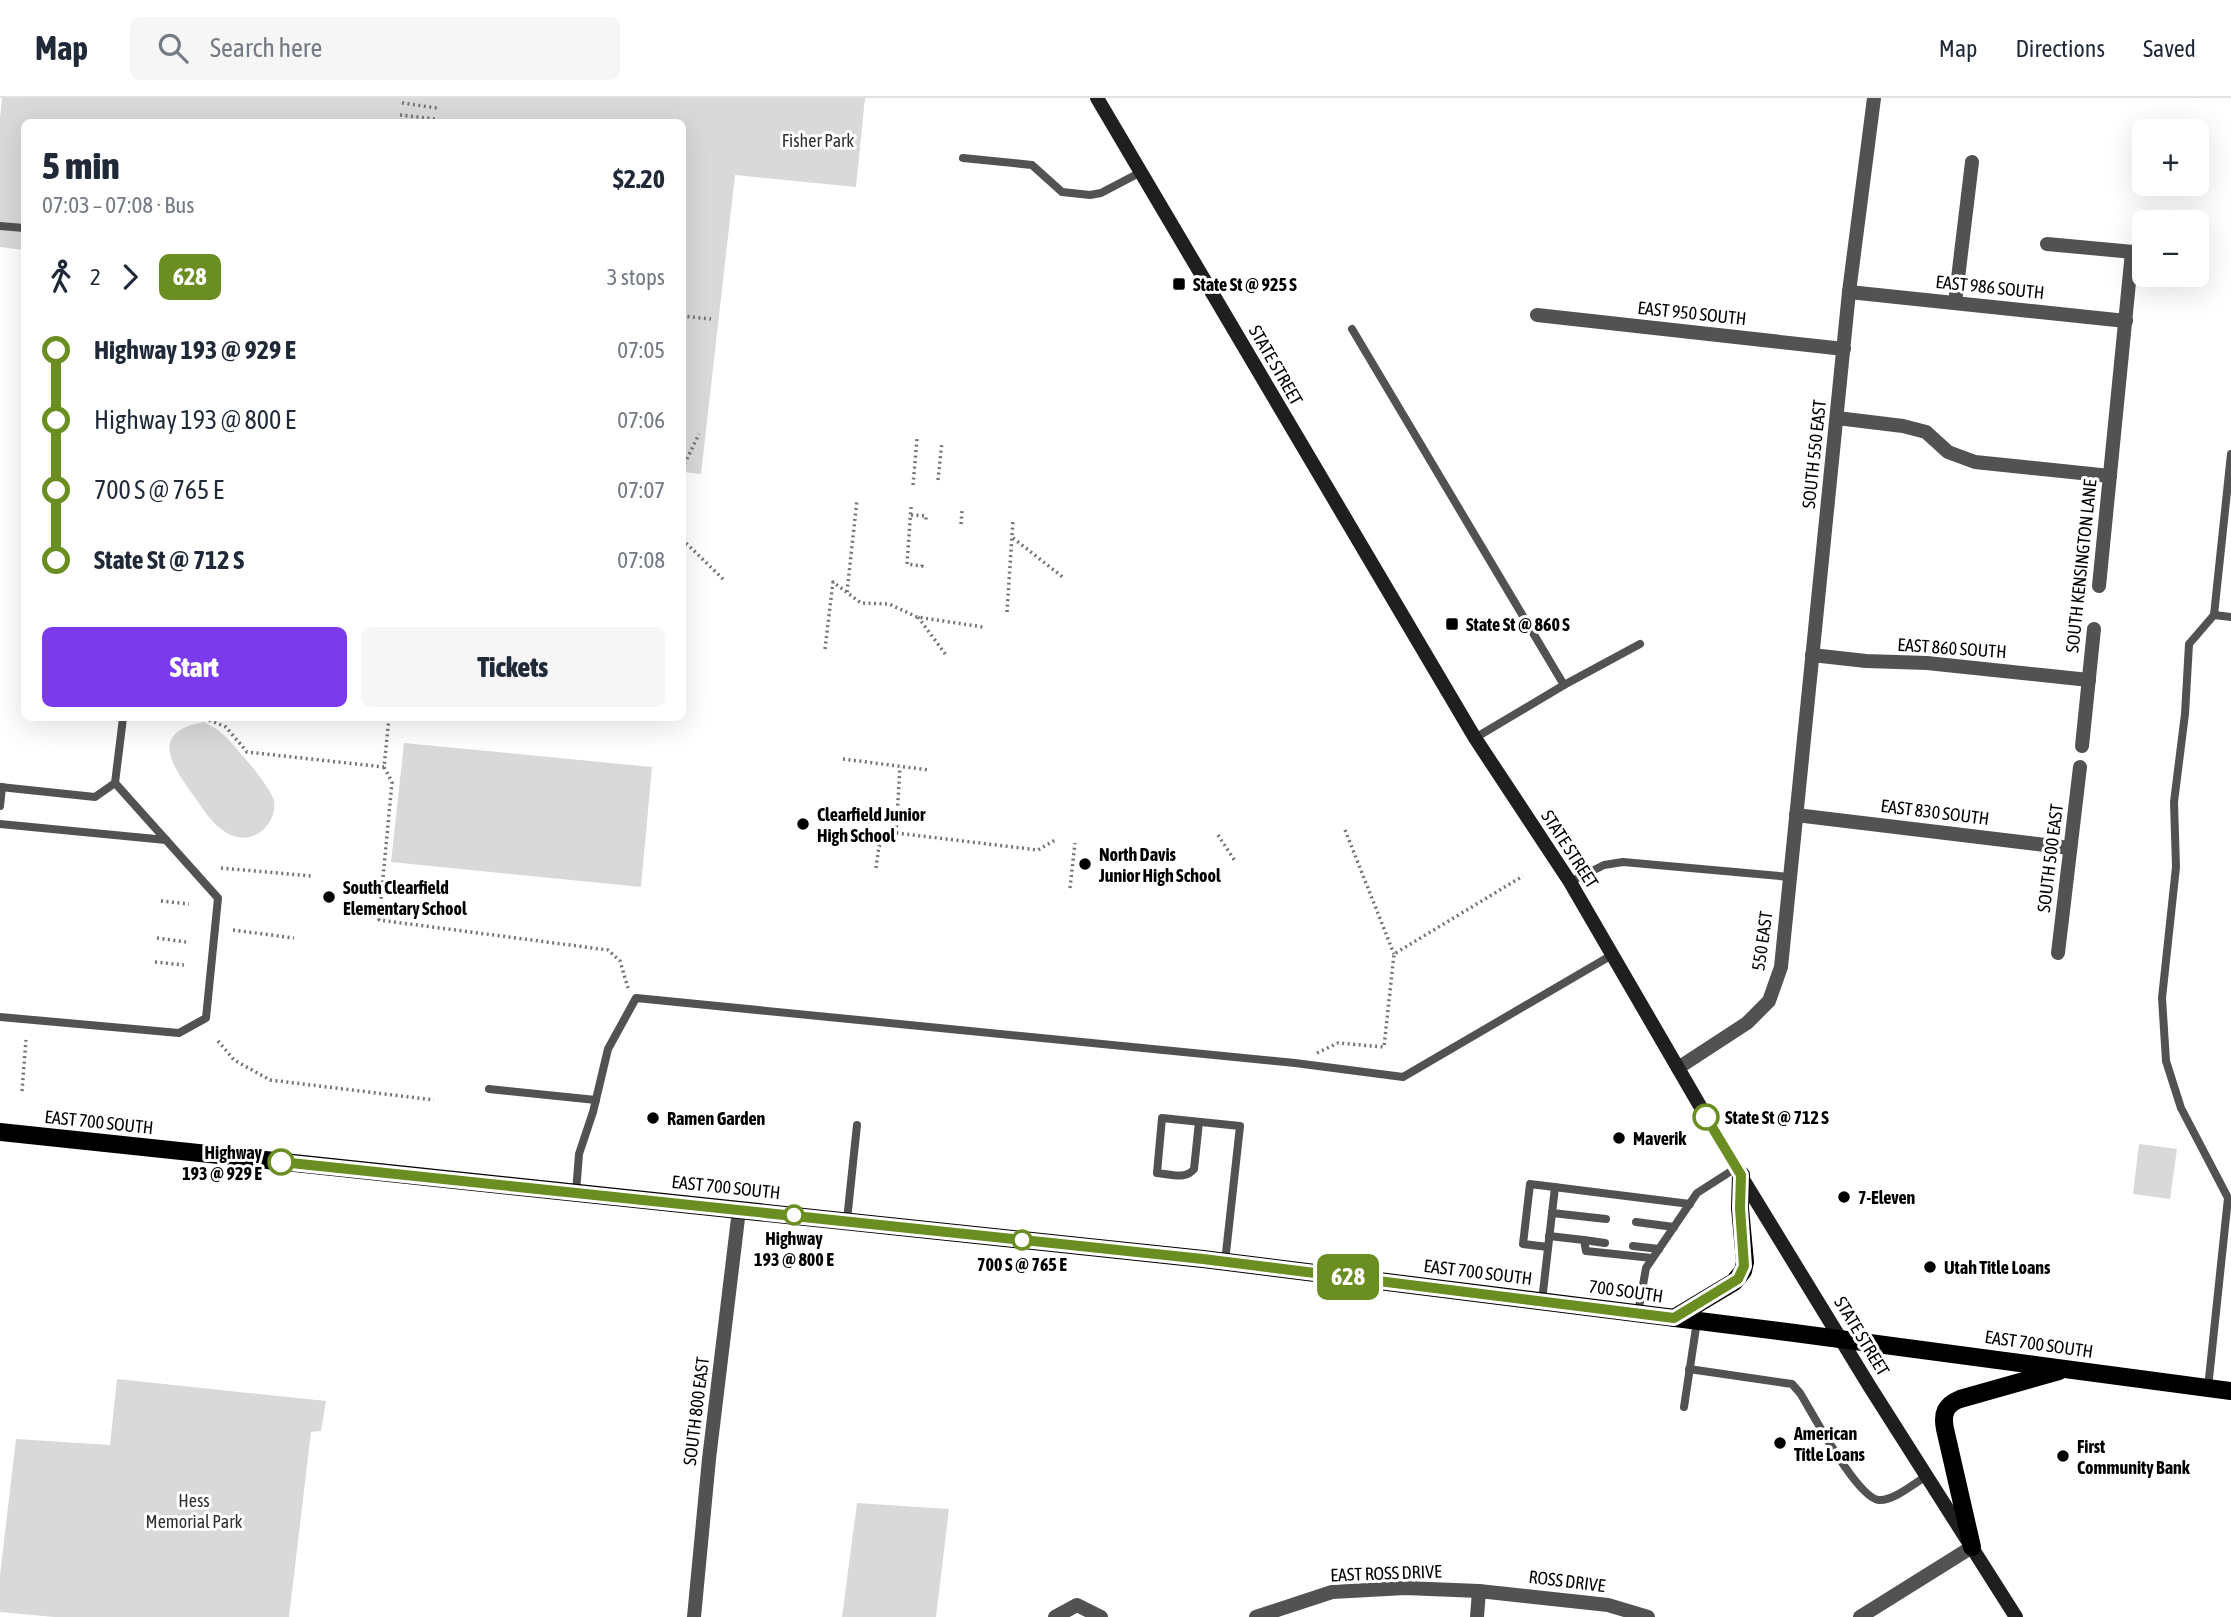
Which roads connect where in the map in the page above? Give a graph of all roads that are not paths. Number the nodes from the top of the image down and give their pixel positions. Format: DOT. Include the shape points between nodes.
graph roads {
  1 [pos="1097,98"];
  2 [pos="1874,98"];
  3 [pos="963,158"];
  4 [pos="1972,162"];
  5 [pos="1141,172"];
  6 [pos="0,226"];
  7 [pos="21,228"];
  8 [pos="2047,244"];
  9 [pos="2132,251"];
  10 [pos="2132,286"];
  11 [pos="1849,292"];
  12 [pos="1955,303"];
  13 [pos="1537,316"];
  14 [pos="2126,321"];
  15 [pos="1352,328"];
  16 [pos="1844,349"];
  17 [pos="1837,418"];
  18 [pos="2231,454"];
  19 [pos="2110,476"];
  20 [pos="2099,586"];
  21 [pos="2214,615"];
  22 [pos="2231,617"];
  23 [pos="2094,629"];
  24 [pos="1640,643"];
  25 [pos="1812,655"];
  26 [pos="2089,680"];
  27 [pos="1564,685"];
  28 [pos="122,721"];
  29 [pos="1475,738"];
  30 [pos="2082,746"];
  31 [pos="2080,767"];
  32 [pos="115,783"];
  33 [pos="1,787"];
  34 [pos="0,806"];
  35 [pos="1796,815"];
  36 [pos="0,824"];
  37 [pos="166,840"];
  38 [pos="2070,848"];
  39 [pos="1790,877"];
  40 [pos="1570,882"];
  41 [pos="2058,953"];
  42 [pos="1612,955"];
  43 [pos="0,1017"];
  44 [pos="1678,1068"];
  45 [pos="489,1089"];
  46 [pos="596,1100"];
  47 [pos="1199,1122"];
  48 [pos="857,1125"];
  49 [pos="0,1132"];
  50 [pos="1738,1172"];
  51 [pos="1555,1186"];
  52 [pos="576,1192"];
  53 [pos="1689,1203"];
  54 [pos="1747,1203"];
  55 [pos="738,1210"];
  56 [pos="1552,1213"];
  57 [pos="1606,1219"];
  58 [pos="847,1220"];
  59 [pos="1636,1222"];
  60 [pos="1674,1227"];
  61 [pos="1549,1236"];
  62 [pos="1584,1240"];
  63 [pos="1605,1243"];
  64 [pos="1633,1246"];
  65 [pos="1548,1247"];
  66 [pos="1659,1249"];
  67 [pos="1652,1258"];
  68 [pos="1225,1262"];
  69 [pos="1542,1301"];
  70 [pos="1572,1305"];
  71 [pos="1638,1314"];
  72 [pos="1674,1318"];
  73 [pos="1697,1321"];
  74 [pos="1841,1339"];
  75 [pos="1689,1369"];
  76 [pos="2066,1369"];
  77 [pos="2208,1388"];
  78 [pos="2231,1391"];
  79 [pos="1684,1407"];
  80 [pos="1927,1476"];
  81 [pos="1972,1547"];
  82 [pos="1479,1591"];
  83 [pos="694,1617"];
  84 [pos="1055,1617"];
  85 [pos="1101,1617"];
  86 [pos="1256,1617"];
  87 [pos="1477,1617"];
  88 [pos="1648,1617"];
  89 [pos="1860,1617"];
  90 [pos="2016,1617"];
  1 -- 5 [label="main road, STATE STREET"];
  2 -- 11 [label="street, SOUTH 550 EAST"];
  3 -- 5 [label="lane" via="1032,165 1062,192 1090,195"];
  4 -- 12 [label="street"];
  5 -- 29 [label="main road, STATE STREET"];
  6 -- 7 [label="lane"];
  8 -- 9 [label="street"];
  10 -- 14 [label="street, SOUTH KENSINGTON LANE"];
  11 -- 12 [label="street, EAST 986 SOUTH"];
  11 -- 16 [label="street, SOUTH 550 EAST"];
  12 -- 14 [label="street, EAST 986 SOUTH"];
  13 -- 16 [label="street, EAST 950 SOUTH"];
  14 -- 19 [label="street, SOUTH KENSINGTON LANE"];
  15 -- 27 [label="lane"];
  16 -- 17 [label="street, SOUTH 550 EAST"];
  17 -- 19 [label="street" via="1926,432 1948,452 1975,462"];
  17 -- 25 [label="street, SOUTH 550 EAST"];
  18 -- 21 [label="lane"];
  19 -- 20 [label="street, SOUTH KENSINGTON LANE"];
  21 -- 22 [label="lane"];
  21 -- 77 [label="lane" via="2189,643 2174,802 2176,867 2162,998 2166,1061 2181,1108 2228,1198"];
  23 -- 26 [label="street, SOUTH KENSINGTON LANE"];
  24 -- 27 [label="lane"];
  25 -- 26 [label="street, EAST 860 SOUTH"];
  25 -- 35 [label="street, SOUTH 550 EAST"];
  26 -- 30 [label="street, SOUTH KENSINGTON LANE"];
  27 -- 29 [label="lane"];
  28 -- 32 [label="lane"];
  29 -- 40 [label="main road, STATE STREET"];
  31 -- 38 [label="street, SOUTH 500 EAST"];
  32 -- 33 [label="lane" via="95,797"];
  32 -- 37 [label="lane"];
  33 -- 34 [label="lane"];
  35 -- 38 [label="street, EAST 830 SOUTH"];
  35 -- 39 [label="street, 550 EAST"];
  36 -- 37 [label="lane"];
  37 -- 43 [label="lane" via="218,898 206,1018 179,1033"];
  38 -- 41 [label="street, SOUTH 500 EAST"];
  39 -- 40 [label="lane" via="1623,862 1604,864"];
  39 -- 44 [label="street, 550 EAST" via="1781,967 1769,1001 1747,1023"];
  40 -- 42 [label="main road, STATE STREET"];
  42 -- 44 [label="main road, STATE STREET"];
  42 -- 46 [label="lane" via="1403,1077 636,998 608,1049"];
  44 -- 50 [label="main road, STATE STREET"];
  45 -- 46 [label="lane"];
  46 -- 52 [label="lane" via="579,1154"];
  47 -- 47 [label="lane" via="1191,1173 1157,1173 1163,1118"];
  47 -- 68 [label="lane" via="1240,1126"];
  48 -- 58 [label="lane"];
  49 -- 52 [label="main road, EAST 700 SOUTH"];
  50 -- 53 [label="lane" via="1696,1193"];
  50 -- 54 [label="main road"];
  51 -- 53 [label="lane"];
  51 -- 56 [label="lane"];
  51 -- 65 [label="lane" via="1530,1184 1523,1244"];
  52 -- 55 [label="main road, EAST 700 SOUTH"];
  53 -- 60 [label="lane"];
  54 -- 72 [label="main road" via="1741,1275"];
  54 -- 74 [label="main road, STATE STREET"];
  55 -- 58 [label="main road, EAST 700 SOUTH"];
  55 -- 83 [label="street, SOUTH 800 EAST"];
  56 -- 57 [label="lane"];
  56 -- 61 [label="lane"];
  58 -- 68 [label="main road, EAST 700 SOUTH"];
  59 -- 60 [label="lane"];
  60 -- 66 [label="lane"];
  61 -- 62 [label="lane"];
  61 -- 65 [label="lane"];
  62 -- 63 [label="lane"];
  62 -- 67 [label="lane" via="1586,1251"];
  64 -- 66 [label="lane"];
  65 -- 69 [label="lane"];
  66 -- 67 [label="lane"];
  67 -- 71 [label="lane"];
  68 -- 69 [label="main road, EAST 700 SOUTH"];
  69 -- 70 [label="main road, EAST 700 SOUTH"];
  70 -- 71 [label="main road, 700 SOUTH"];
  71 -- 72 [label="main road, 700 SOUTH"];
  72 -- 73 [label="main road, EAST 700 SOUTH"];
  73 -- 74 [label="main road, EAST 700 SOUTH"];
  73 -- 75 [label="lane"];
  74 -- 76 [label="main road, EAST 700 SOUTH"];
  74 -- 80 [label="main road, STATE STREET"];
  75 -- 79 [label="lane"];
  75 -- 80 [label="lane" via="1792,1384 1856,1484 1871,1498 1888,1499"];
  76 -- 77 [label="main road, EAST 700 SOUTH"];
  76 -- 81 [label="main road" via="1960,1399 1946,1408 1945,1429"];
  77 -- 78 [label="main road, EAST 700 SOUTH"];
  80 -- 81 [label="main road, STATE STREET"];
  81 -- 89 [label="street"];
  81 -- 90 [label="main road, STATE STREET"];
  82 -- 86 [label="street, EAST ROSS DRIVE" via="1405,1588 1332,1592"];
  82 -- 87 [label="street"];
  82 -- 88 [label="street, ROSS DRIVE" via="1608,1605"];
  84 -- 85 [label="street" via="1077,1605"];
}
